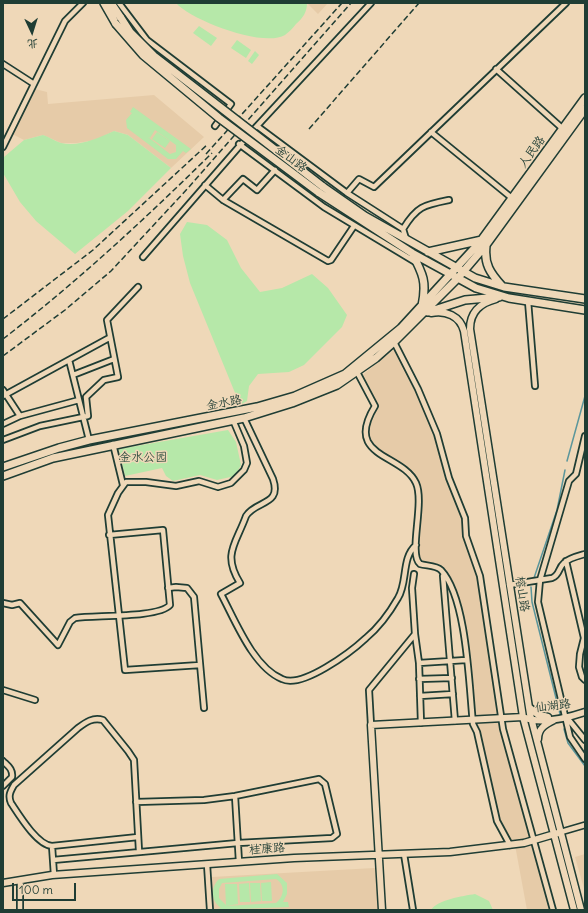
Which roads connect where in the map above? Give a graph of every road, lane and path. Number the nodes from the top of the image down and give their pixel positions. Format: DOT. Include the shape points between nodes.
graph roads {
  1 [pos="83,3"];
  2 [pos="104,3"];
  3 [pos="111,3"];
  4 [pos="119,3"];
  5 [pos="371,3"];
  6 [pos="566,3"];
  7 [pos="118,21"];
  8 [pos="3,64"];
  9 [pos="496,69"];
  10 [pos="34,84"];
  11 [pos="585,98"];
  12 [pos="585,109"];
  13 [pos="215,126"];
  14 [pos="257,126"];
  15 [pos="563,129"];
  16 [pos="431,132"];
  17 [pos="239,144"];
  18 [pos="3,147"];
  19 [pos="275,170"];
  20 [pos="205,186"];
  21 [pos="320,189"];
  22 [pos="346,193"];
  23 [pos="513,199"];
  24 [pos="223,200"];
  25 [pos="449,200"];
  26 [pos="500,221"];
  27 [pos="354,226"];
  28 [pos="403,229"];
  29 [pos="406,239"];
  30 [pos="484,243"];
  31 [pos="428,252"];
  32 [pos="412,253"];
  33 [pos="143,257"];
  34 [pos="417,264"];
  35 [pos="460,270"];
  36 [pos="451,275"];
  37 [pos="458,279"];
  38 [pos="138,287"];
  39 [pos="504,287"];
  40 [pos="505,297"];
  41 [pos="585,299"];
  42 [pos="528,301"];
  43 [pos="422,306"];
  44 [pos="585,310"];
  45 [pos="420,316"];
  46 [pos="109,338"];
  47 [pos="394,342"];
  48 [pos="114,359"];
  49 [pos="69,360"];
  50 [pos="357,372"];
  51 [pos="73,375"];
  52 [pos="535,386"];
  53 [pos="4,393"];
  54 [pos="79,400"];
  55 [pos="20,416"];
  56 [pos="83,417"];
  57 [pos="244,418"];
  58 [pos="233,420"];
  59 [pos="3,424"];
  60 [pos="585,436"];
  61 [pos="3,440"];
  62 [pos="88,440"];
  63 [pos="113,444"];
  64 [pos="3,467"];
  65 [pos="3,476"];
  66 [pos="123,485"];
  67 [pos="109,536"];
  68 [pos="416,545"];
  69 [pos="585,554"];
  70 [pos="566,561"];
  71 [pos="414,574"];
  72 [pos="443,574"];
  73 [pos="540,580"];
  74 [pos="509,584"];
  75 [pos="168,588"];
  76 [pos="3,603"];
  77 [pos="118,615"];
  78 [pos="415,634"];
  79 [pos="466,660"];
  80 [pos="450,661"];
  81 [pos="419,663"];
  82 [pos="200,665"];
  83 [pos="452,678"];
  84 [pos="419,679"];
  85 [pos="585,680"];
  86 [pos="3,690"];
  87 [pos="453,694"];
  88 [pos="420,696"];
  89 [pos="35,700"];
  90 [pos="528,705"];
  91 [pos="204,708"];
  92 [pos="585,712"];
  93 [pos="522,713"];
  94 [pos="516,717"];
  95 [pos="503,718"];
  96 [pos="567,718"];
  97 [pos="557,719"];
  98 [pos="473,720"];
  99 [pos="455,721"];
  100 [pos="532,721"];
  101 [pos="421,723"];
  102 [pos="371,725"];
  103 [pos="525,725"];
  104 [pos="585,740"];
  105 [pos="538,744"];
  106 [pos="585,759"];
  107 [pos="3,761"];
  108 [pos="3,786"];
  109 [pos="236,796"];
  110 [pos="136,802"];
  111 [pos="585,825"];
  112 [pos="560,832"];
  113 [pos="554,834"];
  114 [pos="138,837"];
  115 [pos="534,841"];
  116 [pos="238,843"];
  117 [pos="510,845"];
  118 [pos="52,846"];
  119 [pos="140,851"];
  120 [pos="379,854"];
  121 [pos="404,854"];
  122 [pos="53,860"];
  123 [pos="239,862"];
  124 [pos="207,864"];
  125 [pos="54,874"];
  126 [pos="20,880"];
  127 [pos="3,883"];
  128 [pos="20,910"];
  129 [pos="210,910"];
  130 [pos="382,910"];
  131 [pos="413,910"];
  132 [pos="553,910"];
  133 [pos="574,910"];
  134 [pos="581,910"];
  1 -- 10 [label="street" via="66,20"];
  2 -- 7 [label="main road, 金山路"];
  3 -- 7 [label="main road, 金山路"];
  4 -- 13 [label="street" via="147,40 231,104"];
  5 -- 14 [label="street"];
  6 -- 9 [label="street"];
  7 -- 21 [label="main road, 金山路, bridge" via="144,55 219,118"];
  8 -- 10 [label="street"];
  9 -- 15 [label="street"];
  9 -- 16 [label="street"];
  10 -- 18 [label="street"];
  11 -- 15 [label="main road, 人民路"];
  12 -- 26 [label="main road, 人民路"];
  14 -- 17 [label="street"];
  14 -- 22 [label="street"];
  15 -- 23 [label="main road, 人民路"];
  16 -- 22 [label="street" via="374,187 359,179"];
  16 -- 23 [label="street"];
  17 -- 19 [label="street"];
  17 -- 20 [label="street"];
  19 -- 24 [label="street" via="257,190 243,179"];
  19 -- 27 [label="street"];
  20 -- 24 [label="street"];
  20 -- 33 [label="street"];
  21 -- 29 [label="main road, 金山路"];
  21 -- 32 [label="main road, 金山路"];
  22 -- 28 [label="street"];
  23 -- 26 [label="main road, 人民路"];
  24 -- 27 [label="street" via="328,261"];
  25 -- 28 [label="street" via="421,206"];
  26 -- 30 [label="main road"];
  27 -- 34 [label="street"];
  28 -- 29 [label="street"];
  29 -- 31 [label="main road, 金山路"];
  30 -- 31 [label="main road"];
  30 -- 35 [label="main road"];
  30 -- 39 [label="main road" via="488,268"];
  31 -- 35 [label="main road, 金山路"];
  32 -- 34 [label="main road"];
  32 -- 36 [label="main road, 金山路"];
  34 -- 43 [label="main road" via="425,288"];
  35 -- 36 [label="main road, 金水路"];
  35 -- 37 [label="main road, 金水路"];
  35 -- 39 [label="main road, 金山路" via="475,278"];
  36 -- 37 [label="main road, 金山路"];
  36 -- 43 [label="main road, 金水路"];
  37 -- 40 [label="main road, 金山路"];
  37 -- 45 [label="main road, 金水路"];
  38 -- 46 [label="street" via="106,320"];
  39 -- 41 [label="main road, 金山路"];
  40 -- 42 [label="main road"];
  40 -- 45 [label="main road" via="465,300"];
  40 -- 74 [label="main road, 榕山路" via="482,304 472,315 470,323"];
  42 -- 44 [label="main road"];
  42 -- 52 [label="street"];
  43 -- 62 [label="main road, 金水路" via="401,328 345,374 295,396 232,413"];
  45 -- 47 [label="main road, 金水路"];
  45 -- 93 [label="main road, 榕山路" via="437,312 451,315 460,321 464,330"];
  46 -- 48 [label="street"];
  46 -- 49 [label="street"];
  47 -- 50 [label="main road, 金水路"];
  47 -- 95 [label="street" via="437,434 449,478 465,518 466,536 480,576"];
  48 -- 51 [label="street"];
  48 -- 56 [label="street" via="118,377 104,380 86,397 88,416"];
  49 -- 51 [label="street"];
  49 -- 53 [label="street"];
  50 -- 57 [label="main road, 金水路" via="317,394"];
  50 -- 68 [label="street" via="375,406 368,425 369,443 377,453 406,470 417,486 420,505"];
  51 -- 54 [label="street"];
  53 -- 55 [label="street"];
  54 -- 55 [label="street"];
  54 -- 56 [label="street"];
  55 -- 59 [label="street"];
  56 -- 61 [label="street" via="40,426"];
  56 -- 62 [label="street"];
  57 -- 58 [label="main road, 金水路"];
  57 -- 68 [label="street" via="276,490 272,498 246,516 231,553 232,568 240,583 221,594 252,652 280,679 296,681 338,660 367,637 399,598 408,556"];
  58 -- 63 [label="main road, 金水路"];
  58 -- 66 [label="street" via="244,446 247,463 244,470 231,483 218,486 199,481 176,486 139,481 126,482"];
  60 -- 73 [label="street" via="576,474 569,481"];
  62 -- 64 [label="main road, 金水路"];
  63 -- 65 [label="main road, 金水路" via="53,458"];
  63 -- 66 [label="street"];
  66 -- 67 [label="street" via="108,515"];
  67 -- 75 [label="street" via="163,530"];
  67 -- 77 [label="street"];
  68 -- 72 [label="street" via="419,564 439,568"];
  69 -- 70 [label="street"];
  70 -- 73 [label="street" via="556,576"];
  70 -- 85 [label="street" via="584,638 579,667"];
  71 -- 78 [label="street" via="412,588"];
  72 -- 79 [label="street" via="452,587 458,603"];
  72 -- 80 [label="street"];
  73 -- 74 [label="street"];
  73 -- 96 [label="street" via="539,607"];
  74 -- 90 [label="main road, 榕山路"];
  75 -- 77 [label="street" via="170,606 165,610 148,614"];
  75 -- 82 [label="street" via="182,587 193,594"];
  76 -- 77 [label="street" via="20,603 58,645 70,622 75,618"];
  77 -- 82 [label="street" via="125,670"];
  78 -- 81 [label="street"];
  78 -- 102 [label="street" via="369,690"];
  79 -- 80 [label="street"];
  79 -- 98 [label="street"];
  80 -- 81 [label="street"];
  80 -- 83 [label="street"];
  81 -- 84 [label="street"];
  82 -- 91 [label="street"];
  83 -- 84 [label="street"];
  83 -- 87 [label="street"];
  84 -- 88 [label="street"];
  86 -- 89 [label="street"];
  87 -- 88 [label="street"];
  87 -- 99 [label="street"];
  88 -- 101 [label="street"];
  90 -- 97 [label="main road" via="530,710 537,714"];
  90 -- 100 [label="main road, 榕山路"];
  92 -- 96 [label="main road, 仙湖路"];
  93 -- 94 [label="main road"];
  93 -- 100 [label="main road, 仙湖路"];
  93 -- 103 [label="main road, 榕山路"];
  94 -- 95 [label="main road"];
  94 -- 103 [label="main road"];
  95 -- 98 [label="main road"];
  95 -- 115 [label="street"];
  96 -- 97 [label="main road, 仙湖路"];
  96 -- 104 [label="street"];
  96 -- 106 [label="street" via="571,739"];
  97 -- 100 [label="main road, 仙湖路"];
  97 -- 105 [label="main road" via="539,730"];
  98 -- 99 [label="main road"];
  98 -- 117 [label="street" via="497,821"];
  99 -- 101 [label="main road"];
  100 -- 105 [label="main road, 榕山路"];
  101 -- 102 [label="main road"];
  102 -- 120 [label="main road"];
  103 -- 113 [label="main road, 榕山路"];
  105 -- 112 [label="main road, 榕山路"];
  107 -- 108 [label="street" via="12,769 13,774"];
  109 -- 110 [label="street" via="204,800"];
  109 -- 116 [label="street"];
  109 -- 116 [label="street" via="308,780 322,780 337,831 336,837 332,838"];
  110 -- 114 [label="street"];
  110 -- 118 [label="street" via="134,760 108,724 98,718 89,720 10,791 11,803 30,829 44,844"];
  111 -- 112 [label="street"];
  112 -- 113 [label="main road, 桂康路"];
  112 -- 134 [label="main road, 榕山路"];
  113 -- 115 [label="main road, 桂康路"];
  113 -- 133 [label="main road, 榕山路"];
  114 -- 118 [label="street"];
  114 -- 119 [label="street"];
  115 -- 117 [label="main road, 桂康路"];
  115 -- 132 [label="street"];
  116 -- 119 [label="street"];
  116 -- 123 [label="street"];
  117 -- 121 [label="main road, 桂康路"];
  118 -- 122 [label="street"];
  119 -- 122 [label="street"];
  120 -- 121 [label="main road, 桂康路"];
  120 -- 123 [label="main road, 桂康路"];
  120 -- 130 [label="main road"];
  121 -- 131 [label="street"];
  122 -- 125 [label="street"];
  123 -- 124 [label="main road, 桂康路"];
  124 -- 125 [label="main road, 桂康路"];
  124 -- 129 [label="street"];
  125 -- 126 [label="main road, 桂康路"];
  126 -- 127 [label="main road, 桂康路"];
  126 -- 128 [label="street"];
}
